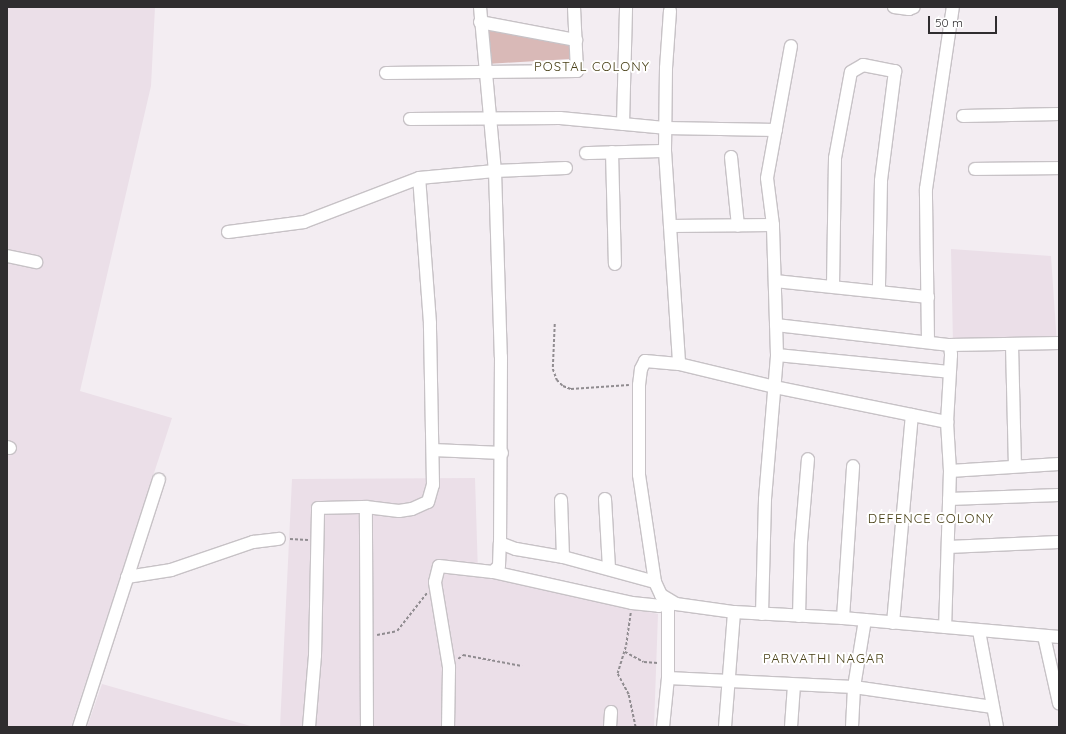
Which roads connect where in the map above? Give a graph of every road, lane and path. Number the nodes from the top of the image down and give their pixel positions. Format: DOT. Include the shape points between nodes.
graph roads {
  1 [pos="480,7"];
  2 [pos="574,7"];
  3 [pos="626,7"];
  4 [pos="894,7"];
  5 [pos="914,7"];
  6 [pos="953,7"];
  7 [pos="670,11"];
  8 [pos="480,22"];
  9 [pos="576,40"];
  10 [pos="790,46"];
  11 [pos="485,72"];
  12 [pos="386,74"];
  13 [pos="1059,114"];
  14 [pos="963,116"];
  15 [pos="410,119"];
  16 [pos="490,119"];
  17 [pos="623,124"];
  18 [pos="665,128"];
  19 [pos="776,130"];
  20 [pos="665,151"];
  21 [pos="612,152"];
  22 [pos="586,153"];
  23 [pos="731,157"];
  24 [pos="566,168"];
  25 [pos="1059,168"];
  26 [pos="975,169"];
  27 [pos="495,171"];
  28 [pos="419,178"];
  29 [pos="773,225"];
  30 [pos="670,226"];
  31 [pos="738,226"];
  32 [pos="228,232"];
  33 [pos="7,256"];
  34 [pos="36,262"];
  35 [pos="615,264"];
  36 [pos="775,281"];
  37 [pos="832,286"];
  38 [pos="879,290"];
  39 [pos="928,297"];
  40 [pos="555,324"];
  41 [pos="776,325"];
  42 [pos="928,341"];
  43 [pos="1059,343"];
  44 [pos="950,345"];
  45 [pos="1012,345"];
  46 [pos="777,355"];
  47 [pos="679,364"];
  48 [pos="949,372"];
  49 [pos="639,385"];
  50 [pos="775,387"];
  51 [pos="912,415"];
  52 [pos="947,422"];
  53 [pos="433,450"];
  54 [pos="502,453"];
  55 [pos="808,458"];
  56 [pos="1059,464"];
  57 [pos="852,466"];
  58 [pos="1015,466"];
  59 [pos="950,471"];
  60 [pos="159,480"];
  61 [pos="1059,495"];
  62 [pos="605,499"];
  63 [pos="561,500"];
  64 [pos="949,500"];
  65 [pos="366,507"];
  66 [pos="279,538"];
  67 [pos="318,540"];
  68 [pos="1059,542"];
  69 [pos="500,543"];
  70 [pos="948,546"];
  71 [pos="563,557"];
  72 [pos="609,569"];
  73 [pos="493,572"];
  74 [pos="127,577"];
  75 [pos="435,582"];
  76 [pos="655,582"];
  77 [pos="668,600"];
  78 [pos="632,603"];
  79 [pos="734,612"];
  80 [pos="762,614"];
  81 [pos="799,616"];
  82 [pos="843,618"];
  83 [pos="865,620"];
  84 [pos="893,623"];
  85 [pos="944,627"];
  86 [pos="979,631"];
  87 [pos="1044,636"];
  88 [pos="1059,637"];
  89 [pos="366,638"];
  90 [pos="625,652"];
  91 [pos="668,665"];
  92 [pos="522,666"];
  93 [pos="449,667"];
  94 [pos="668,678"];
  95 [pos="729,680"];
  96 [pos="794,685"];
  97 [pos="854,687"];
  98 [pos="1059,703"];
  99 [pos="993,707"];
  100 [pos="611,712"];
  101 [pos="79,727"];
  102 [pos="309,727"];
  103 [pos="367,727"];
  104 [pos="448,727"];
  105 [pos="610,727"];
  106 [pos="636,727"];
  107 [pos="663,727"];
  108 [pos="725,727"];
  109 [pos="791,727"];
  110 [pos="852,727"];
  111 [pos="997,727"];
  1 -- 8 [label="street"];
  2 -- 9 [label="street"];
  3 -- 17 [label="street"];
  4 -- 5 [label="street"];
  6 -- 39 [label="street" via="926,189"];
  7 -- 18 [label="street"];
  8 -- 9 [label="street"];
  8 -- 11 [label="street"];
  9 -- 11 [label="street" via="577,71"];
  10 -- 19 [label="street"];
  11 -- 12 [label="street"];
  11 -- 16 [label="street"];
  13 -- 14 [label="street"];
  15 -- 16 [label="street"];
  16 -- 17 [label="street" via="560,118"];
  16 -- 27 [label="street"];
  17 -- 18 [label="street"];
  18 -- 19 [label="street"];
  18 -- 20 [label="street"];
  19 -- 29 [label="street" via="767,178"];
  20 -- 21 [label="street"];
  20 -- 30 [label="street"];
  21 -- 22 [label="street"];
  21 -- 35 [label="street"];
  23 -- 31 [label="street"];
  24 -- 27 [label="street"];
  25 -- 26 [label="street"];
  27 -- 28 [label="street"];
  27 -- 54 [label="street"];
  28 -- 32 [label="street" via="304,222"];
  28 -- 53 [label="street" via="430,323"];
  29 -- 31 [label="street"];
  29 -- 36 [label="street"];
  30 -- 31 [label="street"];
  30 -- 47 [label="street"];
  33 -- 34 [label="street"];
  36 -- 37 [label="street"];
  36 -- 41 [label="street"];
  37 -- 38 [label="street"];
  37 -- 38 [label="street" via="835,158 851,72 862,65 895,71 881,181"];
  38 -- 39 [label="street"];
  39 -- 42 [label="street"];
  40 -- 49 [label="path" via="553,369 557,380 563,386 571,389"];
  41 -- 42 [label="street"];
  41 -- 46 [label="street"];
  42 -- 44 [label="street"];
  43 -- 45 [label="street"];
  44 -- 45 [label="street"];
  44 -- 48 [label="street"];
  45 -- 58 [label="street"];
  46 -- 48 [label="street"];
  46 -- 50 [label="street"];
  47 -- 49 [label="street" via="645,361"];
  47 -- 50 [label="street"];
  48 -- 52 [label="street"];
  49 -- 76 [label="street" via="639,475"];
  50 -- 51 [label="street"];
  50 -- 80 [label="street" via="765,499"];
  51 -- 52 [label="street"];
  51 -- 84 [label="street"];
  52 -- 59 [label="street"];
  53 -- 54 [label="street"];
  53 -- 65 [label="street" via="433,485 428,502 399,512"];
  54 -- 69 [label="street"];
  55 -- 81 [label="street" via="801,542"];
  56 -- 58 [label="street"];
  57 -- 82 [label="street"];
  58 -- 59 [label="street"];
  59 -- 64 [label="street"];
  60 -- 74 [label="street"];
  61 -- 64 [label="street"];
  62 -- 72 [label="street"];
  63 -- 71 [label="street"];
  64 -- 70 [label="street"];
  65 -- 67 [label="street" via="318,508"];
  65 -- 89 [label="street"];
  66 -- 67 [label="path"];
  66 -- 74 [label="street" via="252,542 171,570"];
  67 -- 102 [label="street" via="315,656"];
  68 -- 70 [label="street"];
  69 -- 71 [label="street" via="516,549"];
  69 -- 73 [label="street" via="499,566"];
  70 -- 85 [label="street"];
  71 -- 72 [label="street"];
  72 -- 76 [label="street"];
  73 -- 75 [label="street" via="439,566"];
  73 -- 78 [label="street"];
  74 -- 101 [label="street"];
  75 -- 89 [label="path" via="397,631"];
  75 -- 93 [label="street"];
  76 -- 77 [label="street" via="661,595"];
  77 -- 78 [label="street" via="659,606"];
  77 -- 79 [label="street"];
  77 -- 91 [label="street"];
  78 -- 90 [label="path"];
  79 -- 80 [label="street"];
  79 -- 95 [label="street"];
  80 -- 81 [label="street"];
  81 -- 82 [label="street"];
  82 -- 83 [label="street"];
  83 -- 84 [label="street"];
  83 -- 97 [label="street"];
  84 -- 85 [label="street"];
  85 -- 86 [label="street"];
  86 -- 87 [label="street"];
  86 -- 99 [label="street"];
  87 -- 88 [label="street"];
  87 -- 98 [label="street"];
  89 -- 103 [label="street"];
  90 -- 91 [label="path" via="644,662"];
  90 -- 106 [label="path" via="618,674 629,695"];
  91 -- 94 [label="street"];
  92 -- 93 [label="path" via="463,655"];
  93 -- 104 [label="street"];
  94 -- 95 [label="street"];
  94 -- 107 [label="street"];
  95 -- 96 [label="street"];
  95 -- 108 [label="street"];
  96 -- 97 [label="street"];
  96 -- 109 [label="street"];
  97 -- 99 [label="street"];
  97 -- 110 [label="street"];
  99 -- 111 [label="street"];
  100 -- 105 [label="street"];
}
